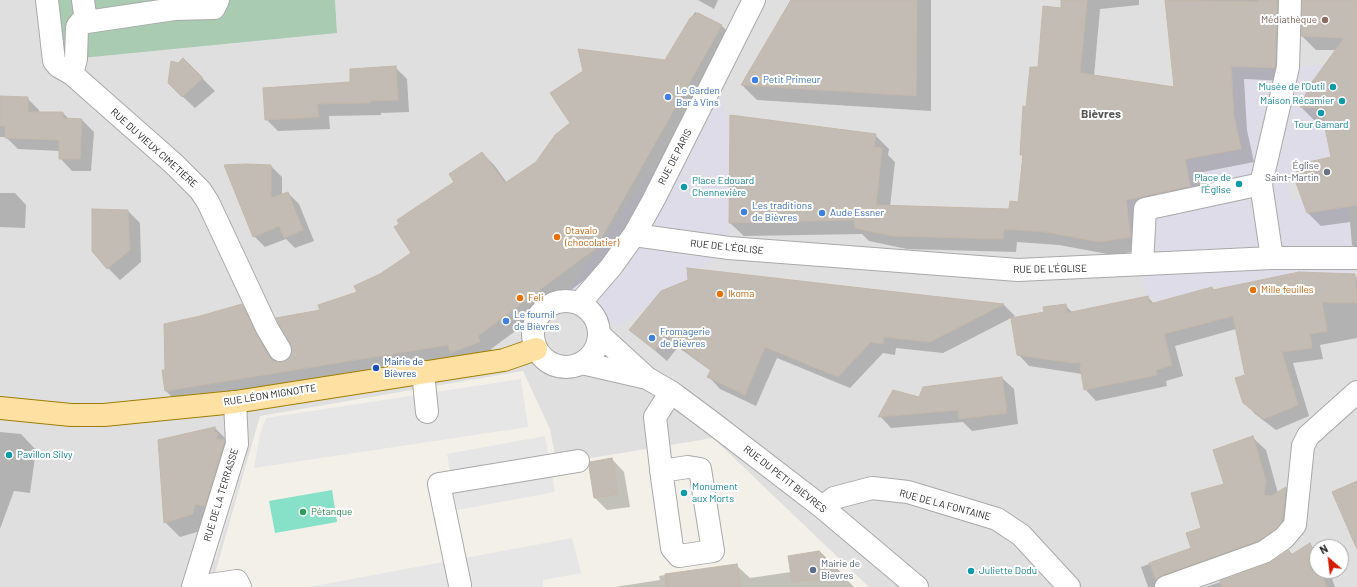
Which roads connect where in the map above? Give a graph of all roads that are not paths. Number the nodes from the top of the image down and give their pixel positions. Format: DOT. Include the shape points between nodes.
graph roads {
  1 [pos="48,0"];
  2 [pos="218,0"];
  3 [pos="754,0"];
  4 [pos="1290,0"];
  5 [pos="173,5"];
  6 [pos="143,7"];
  7 [pos="114,8"];
  8 [pos="85,10"];
  9 [pos="72,74"];
  10 [pos="1261,184"];
  11 [pos="634,235"];
  12 [pos="1272,258"];
  13 [pos="1357,258"];
  14 [pos="1142,264"];
  15 [pos="580,303"];
  16 [pos="600,335"];
  17 [pos="536,349"];
  18 [pos="280,350"];
  19 [pos="582,363"];
  20 [pos="423,372"];
  21 [pos="647,378"];
  22 [pos="671,392"];
  23 [pos="1357,392"];
  24 [pos="235,402"];
  25 [pos="0,408"];
  26 [pos="428,412"];
  27 [pos="578,461"];
  28 [pos="661,471"];
  29 [pos="822,507"];
  30 [pos="460,584"];
  31 [pos="194,587"];
  32 [pos="240,587"];
  33 [pos="916,587"];
  34 [pos="1069,587"];
  35 [pos="1166,587"];
  1 -- 9 [label="street, RUE DU VIEUX CIMETIÈRE" via="54,61"];
  2 -- 5 [label="street" via="214,8"];
  3 -- 11 [label="street, RUE DE PARIS" via="665,179"];
  4 -- 10 [label="street" via="1288,67"];
  5 -- 6 [label="street"];
  6 -- 7 [label="street"];
  7 -- 8 [label="street"];
  8 -- 9 [label="street" via="77,27 76,59"];
  9 -- 18 [label="street, RUE DU VIEUX CIMETIÈRE" via="200,190"];
  10 -- 12 [label="street"];
  10 -- 14 [label="street" via="1145,209"];
  11 -- 14 [label="street, RUE DE L'ÉGLISE" via="728,248 1018,270"];
  11 -- 15 [label="street, RUE DE PARIS"];
  12 -- 13 [label="street, RUE DE L'ÉGLISE"];
  12 -- 14 [label="street, RUE DE L'ÉGLISE"];
  15 -- 16 [label="street" via="595,316"];
  15 -- 17 [label="street" via="562,300 543,310 533,328"];
  16 -- 19 [label="street" via="591,356"];
  16 -- 21 [label="street, RUE DU PETIT BIÈVRES"];
  17 -- 19 [label="street" via="555,365 573,366"];
  17 -- 20 [label="main road, RUE LÉON MIGNOTTE" via="504,360"];
  19 -- 21 [label="street, RUE DU PETIT BIÈVRES"];
  20 -- 24 [label="main road, RUE LÉON MIGNOTTE"];
  20 -- 26 [label="street"];
  21 -- 22 [label="street, RUE DU PETIT BIÈVRES"];
  22 -- 28 [label="street" via="655,417"];
  22 -- 29 [label="street, RUE DU PETIT BIÈVRES"];
  23 -- 35 [label="street" via="1308,436 1303,446 1295,525 1284,538 1264,552"];
  24 -- 25 [label="main road, RUE LÉON MIGNOTTE" via="104,415 71,415"];
  24 -- 31 [label="street, RUE DE LA TERRASSE" via="237,444"];
  27 -- 30 [label="street" via="439,484"];
  29 -- 33 [label="street, RUE DU PETIT BIÈVRES"];
  29 -- 34 [label="street, RUE DE LA FONTAINE" via="834,498 872,488 908,492 997,519 1021,535"];
  31 -- 32 [label="street" via="237,581"];
}
